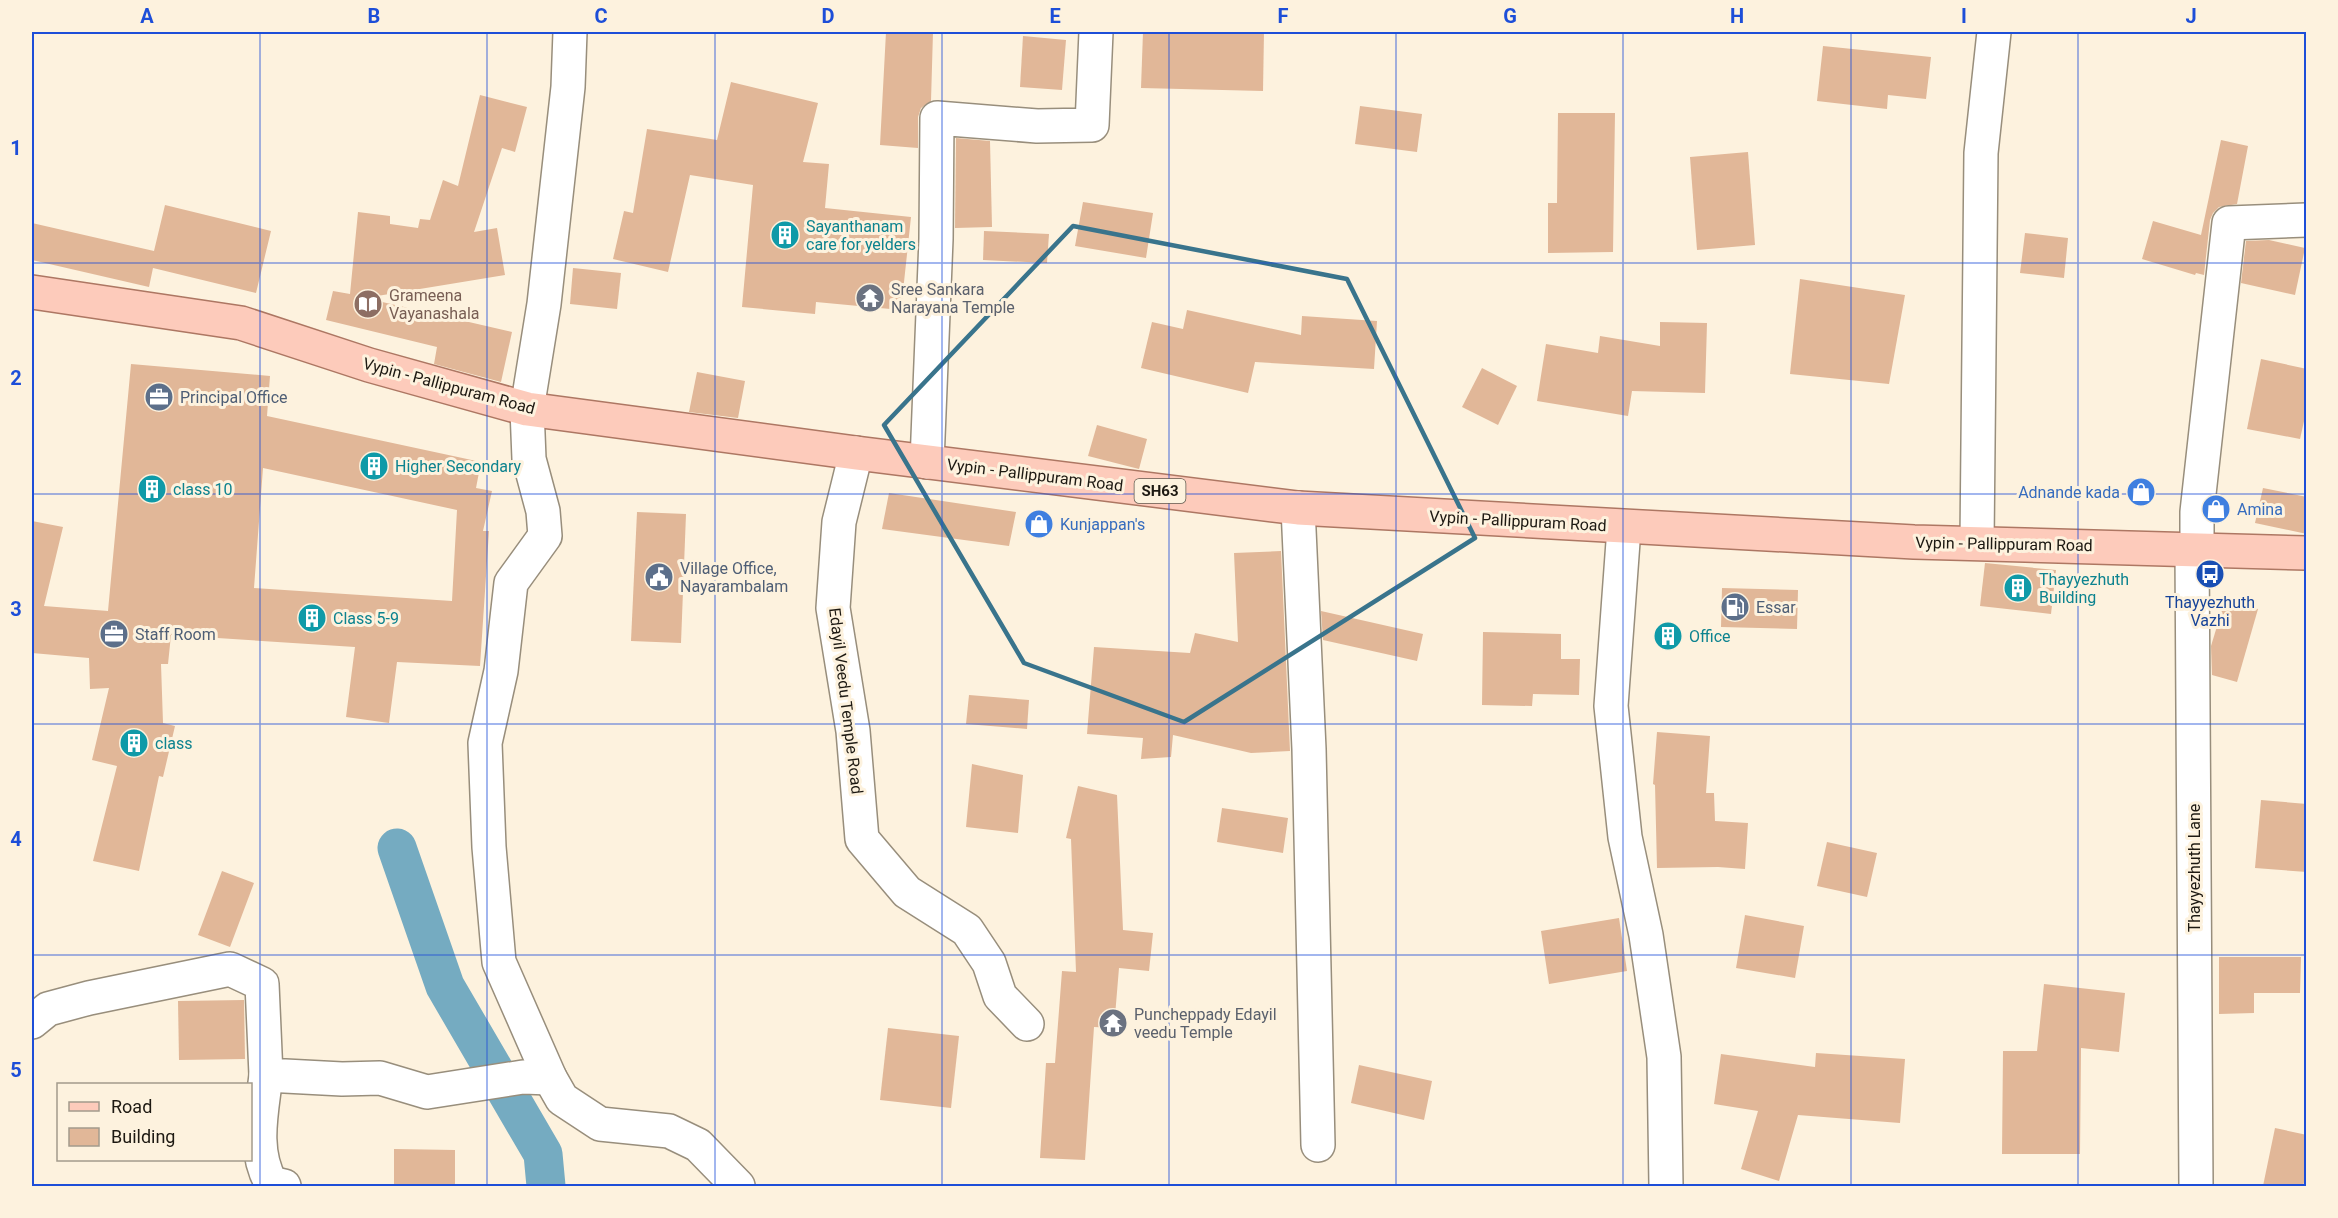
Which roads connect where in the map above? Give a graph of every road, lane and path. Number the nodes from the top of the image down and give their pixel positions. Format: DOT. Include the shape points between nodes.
graph roads {
  1 [pos="570,32"];
  2 [pos="1096,32"];
  3 [pos="1994,32"];
  4 [pos="2307,220"];
  5 [pos="32,292"];
  6 [pos="527,409"];
  7 [pos="856,453"];
  8 [pos="927,462"];
  9 [pos="1298,508"];
  10 [pos="1624,528"];
  11 [pos="1977,542"];
  12 [pos="2194,550"];
  13 [pos="2307,553"];
  14 [pos="32,1022"];
  15 [pos="1027,1024"];
  16 [pos="266,1074"];
  17 [pos="536,1077"];
  18 [pos="1318,1145"];
  19 [pos="284,1186"];
  20 [pos="738,1186"];
  21 [pos="1666,1186"];
  22 [pos="2196,1186"];
  1 -- 6 [label="street" via="568,87 544,304"];
  2 -- 8 [label="street" via="1092,125 1037,126 937,118"];
  3 -- 11 [label="street" via="1981,153"];
  4 -- 12 [label="street, Thayyezhuth Lane" via="2229,223"];
  5 -- 6 [label="main road, Vypin - Pallippuram Road / SH63" via="241,323 369,365"];
  6 -- 7 [label="main road, Vypin - Pallippuram Road / SH63"];
  6 -- 17 [label="street" via="529,459 543,511 545,536 511,583 501,671 485,743 499,962"];
  7 -- 8 [label="main road, Vypin - Pallippuram Road / SH63"];
  7 -- 15 [label="street, Edayil Veedu Temple Road" via="839,522 833,608 853,731 862,840 908,892 967,930 990,963 1000,996"];
  8 -- 9 [label="main road, Vypin - Pallippuram Road / SH63"];
  9 -- 10 [label="main road, Vypin - Pallippuram Road / SH63"];
  9 -- 18 [label="street" via="1309,749"];
  10 -- 11 [label="main road, Vypin - Pallippuram Road / SH63"];
  10 -- 21 [label="street" via="1611,706 1625,837 1646,935 1664,1057"];
  11 -- 12 [label="main road, Vypin - Pallippuram Road / SH63"];
  12 -- 13 [label="main road, Vypin - Pallippuram Road / SH63"];
  12 -- 22 [label="street, Thayyezhuth Lane"];
  14 -- 16 [label="street" via="48,1009 89,998 230,969 262,984"];
  16 -- 17 [label="street" via="380,1078 427,1092"];
  16 -- 19 [label="street" via="260,1156 271,1183"];
  17 -- 20 [label="street" via="600,1124 669,1131 698,1145"];
}
